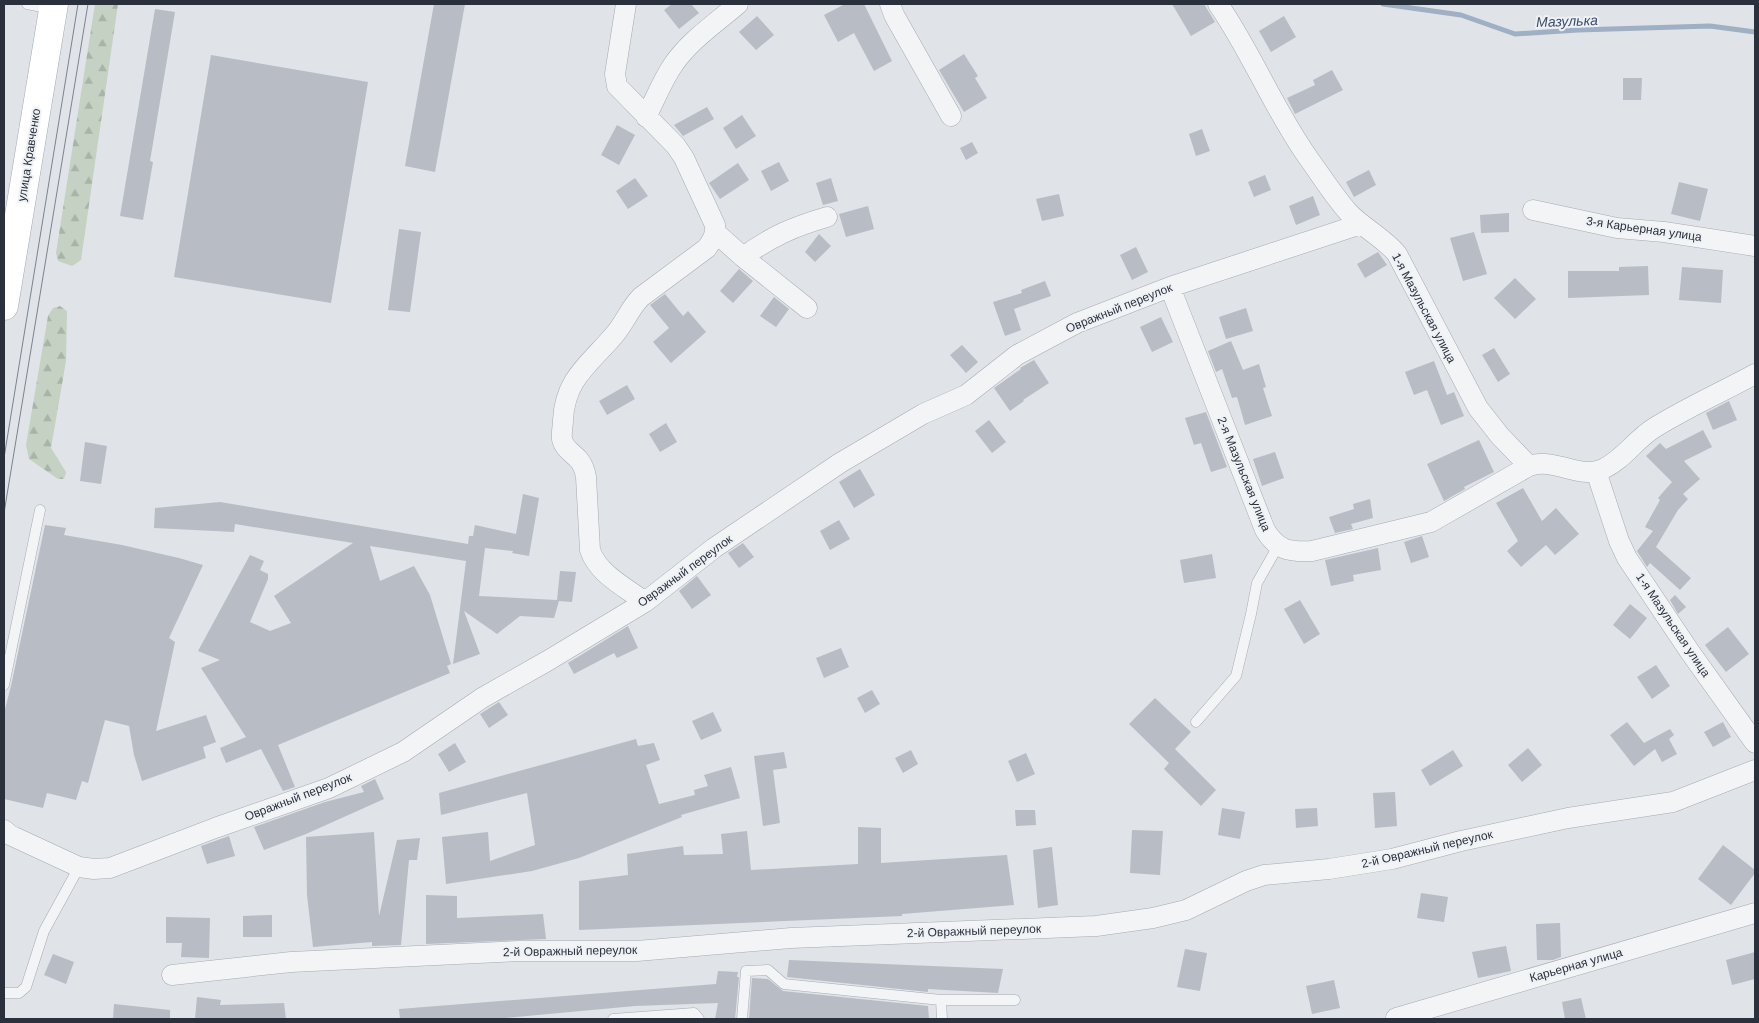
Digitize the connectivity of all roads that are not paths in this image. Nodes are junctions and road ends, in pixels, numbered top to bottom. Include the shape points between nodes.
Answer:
1 (27, 4) edge
2 (626, 4) edge
3 (738, 4) edge
4 (890, 4) edge
5 (1218, 4) edge
6 (53, 7) edge
7 (951, 116) dead end
8 (646, 117) junction
9 (1533, 210) dead end
10 (827, 217) dead end
11 (1361, 224) junction
12 (716, 232) junction
13 (1755, 246) edge
14 (743, 257) junction
15 (7, 266) edge
16 (1170, 287) junction
17 (4, 306) edge
18 (806, 308) dead end
19 (1755, 374) edge
20 (1529, 466) junction
21 (1596, 471) junction
22 (40, 510) dead end
23 (1278, 546) junction
24 (644, 602) junction
25 (4, 685) edge
26 (1196, 722) dead end
27 (1755, 743) edge
28 (1755, 770) edge
29 (4, 830) edge
30 (79, 867) junction
31 (1755, 913) edge
32 (172, 975) dead end
33 (4, 993) edge
34 (941, 1000) junction
35 (1015, 1000) dead end
36 (613, 1019) edge
37 (699, 1019) edge
38 (742, 1019) edge
39 (942, 1019) edge
40 (1395, 1019) edge

1 - 6 lane
2 - 8 street via 615,74 617,86
3 - 8 street via 683,52 663,82
4 - 7 street
5 - 11 street, 1-я Мазульская улица via 1308,157 1348,212
6 - 15 main road, улица Кравченко
8 - 12 street via 684,158
9 - 13 street, 3-я Карьерная улица via 1617,228
10 - 14 street via 792,228
11 - 16 street, Овражный переулок
11 - 20 street, 1-я Мазульская улица via 1397,254 1478,408
12 - 14 street
12 - 24 street via 707,248 632,306 616,333 574,381 563,413 562,439 584,468 586,477 593,560
14 - 18 street
15 - 17 main road, улица Кравченко
16 - 23 street, 2-я Мазульская улица via 1265,530
16 - 24 street, Овражный переулок via 1078,323 1017,355 966,395 923,414 840,463 714,548
19 - 21 street via 1652,429 1604,469
20 - 21 street via 1542,463
20 - 23 street, 2-я Мазульская улица via 1431,522 1312,551 1297,552
21 - 27 street, 1-я Мазульская улица via 1627,558
22 - 25 lane
23 - 26 lane via 1256,583 1252,614 1236,676
24 - 30 street, Овражный переулок via 482,698 403,752 329,788 110,868
28 - 32 street, 2-й Овражный переулок via 1673,802 1568,818 1461,840 1392,859 1264,875 1186,910 1096,926 791,938 637,951 519,951 291,962
29 - 30 street, Овражный переулок
30 - 33 lane via 44,931 26,987 19,993
31 - 40 street, Карьерная улица
34 - 35 lane
34 - 38 lane via 784,984 768,970 746,971
34 - 39 lane
36 - 37 lane via 694,1013

